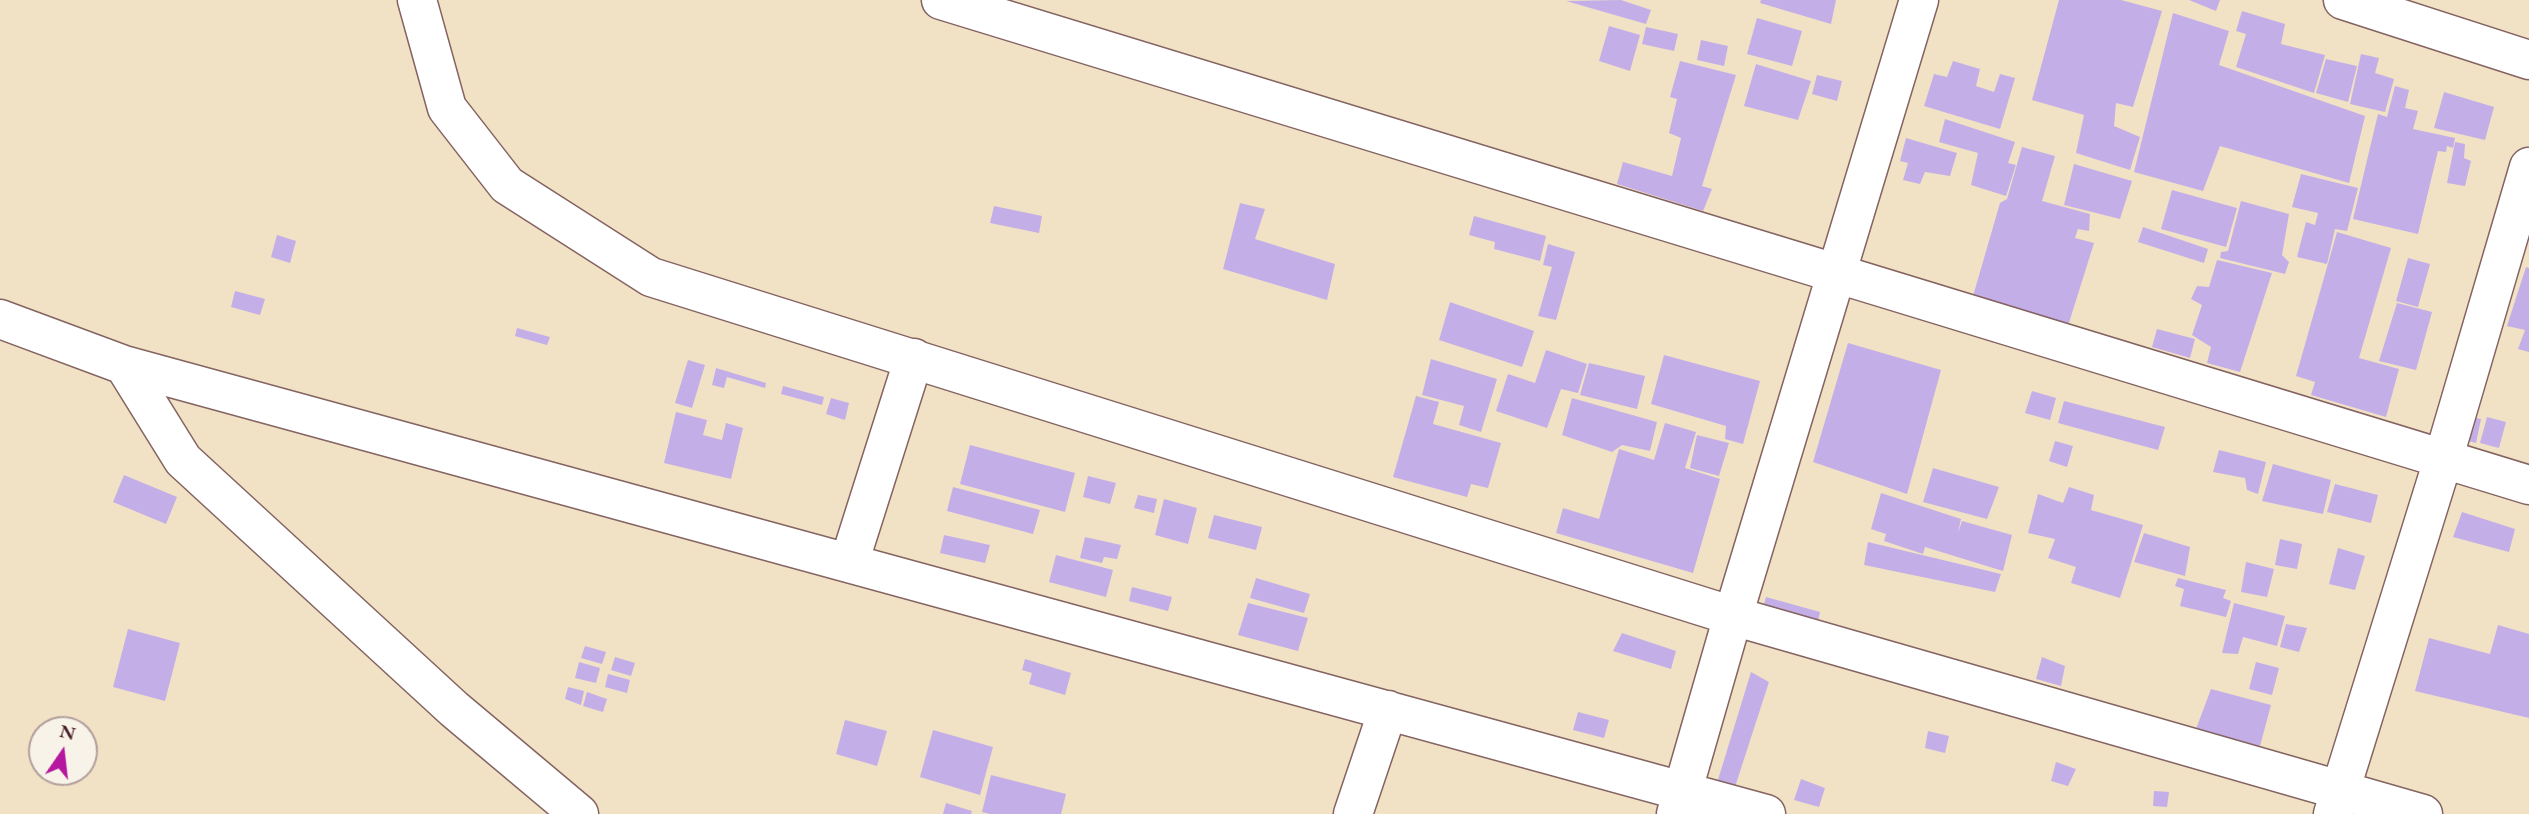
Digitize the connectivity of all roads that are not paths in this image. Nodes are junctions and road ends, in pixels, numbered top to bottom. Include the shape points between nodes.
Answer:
1 (416, 0) edge
2 (941, 0) edge
3 (1919, 0) edge
4 (2343, 0) edge
5 (2529, 60) edge
6 (2529, 167) edge
7 (1837, 274) junction
8 (0, 319) edge
9 (914, 358) junction
10 (124, 365) junction
11 (2443, 460) junction
12 (2529, 485) edge
13 (849, 564) junction
14 (1733, 616) junction
15 (1388, 709) junction
16 (2337, 802) edge
17 (1680, 803) edge
18 (579, 814) edge
19 (1353, 814) edge
20 (1766, 814) edge
21 (2423, 814) edge

1 - 9 street via 447,108 507,185 651,277
2 - 7 street
3 - 7 street
4 - 5 street
6 - 11 street
7 - 11 street
7 - 14 street
8 - 10 street
9 - 13 street
9 - 14 street
10 - 13 street
10 - 18 street via 183,460 454,709
11 - 12 street
11 - 16 street
13 - 15 street
14 - 16 street
14 - 17 street
15 - 17 street
15 - 19 street
16 - 21 street
17 - 20 street

